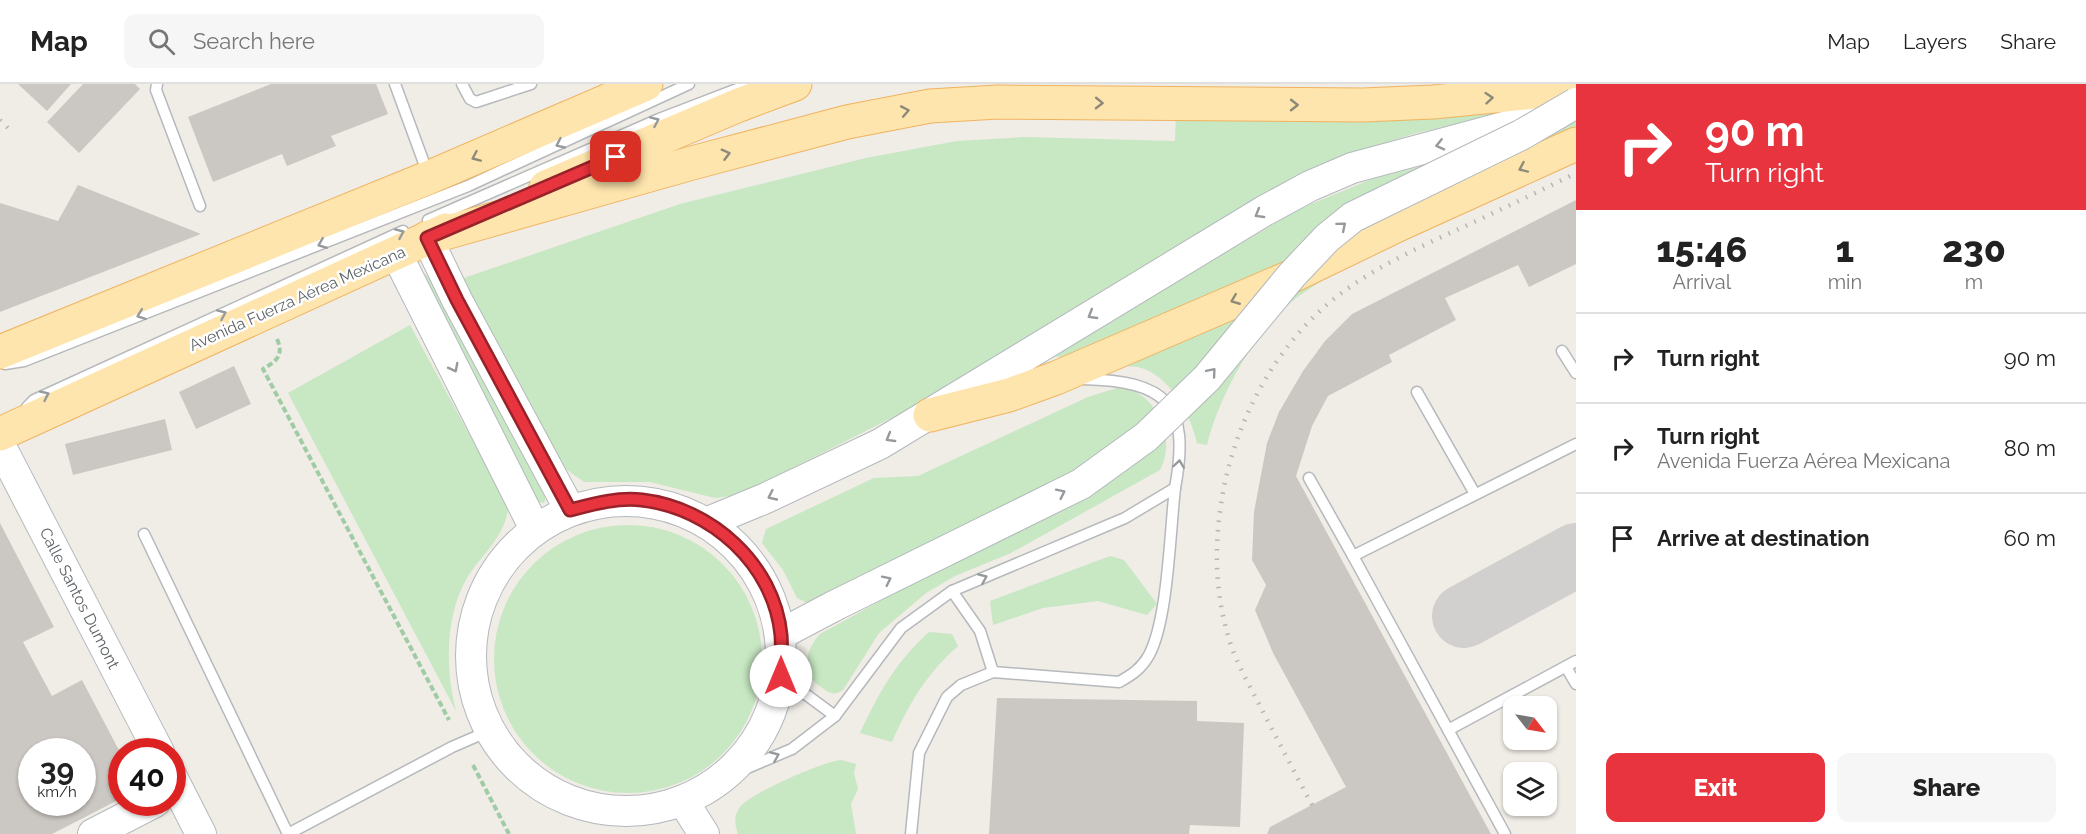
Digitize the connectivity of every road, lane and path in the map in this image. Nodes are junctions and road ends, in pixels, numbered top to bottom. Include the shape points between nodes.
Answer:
1 (157, 84) edge
2 (395, 84) edge
3 (462, 84) edge
4 (531, 84) edge
5 (646, 84) edge
6 (689, 84) edge
7 (751, 84) edge
8 (795, 84) edge
9 (1576, 88) edge
10 (1576, 103) edge
11 (1576, 144) edge
12 (430, 177) junction
13 (200, 206) dead end
14 (413, 236) junction
15 (1562, 351) dead end
16 (0, 352) edge
17 (273, 364) dead end
18 (0, 365) edge
19 (1576, 373) edge
20 (1056, 378) junction
21 (1416, 392) dead end
22 (930, 415) junction
23 (0, 433) edge
24 (1576, 444) edge
25 (0, 445) edge
26 (1309, 478) dead end
27 (1175, 488) junction
28 (1475, 494) junction
29 (570, 510) junction
30 (708, 522) junction
31 (535, 529) junction
32 (144, 534) dead end
33 (1353, 556) junction
34 (952, 591) junction
35 (781, 634) junction
36 (1571, 664) edge
37 (993, 672) junction
38 (781, 676) junction
39 (1576, 684) edge
40 (835, 716) junction
41 (449, 720) dead end
42 (489, 730) junction
43 (1449, 730) junction
44 (152, 738) edge
45 (473, 765) dead end
46 (721, 779) junction
47 (682, 801) junction
48 (186, 815) edge
49 (125, 816) edge
50 (597, 821) edge
51 (198, 833) edge
52 (288, 833) edge
53 (93, 834) edge
54 (509, 834) edge
55 (704, 834) edge
56 (911, 834) edge
57 (1505, 834) edge

1 - 13 lane
2 - 12 lane
3 - 4 lane via 476,102
5 -> 12 main road
6 -> 18 lane via 468,186 24,361
14 -> 7 lane via 669,115
8 - 14 main road, Avenida Fuerza Aérea Mexicana
14 -> 9 main road via 847,122 930,106 998,102 1363,105
10 -> 22 street via 1484,135 1352,168 1310,186
35 -> 10 street, bridge via 1081,484 1146,437 1208,378 1292,275 1353,216 1521,135
11 -> 20 main road via 1286,279
12 - 16 main road
23 -> 14 main road, Avenida Fuerza Aérea Mexicana
14 - 29 street via 457,300
14 -> 31 street
15 - 19 lane
17 - 41 path via 263,369
20 - 22 main road via 1009,395
27 -> 20 lane via 1181,456 1178,428 1162,397 1140,384 1120,380
21 - 28 lane
22 -> 30 street via 843,462
24 - 28 lane
25 - 44 street, Calle Santos Dumont
26 - 33 lane
34 -> 27 lane via 1125,518
27 - 37 lane via 1161,620 1150,654 1136,673 1119,682
28 - 33 lane
29 - 30 street via 607,501 642,500 676,507
29 - 31 street
30 - 35 street via 735,543 756,569 771,598
31 - 42 street via 503,560 481,600 471,644 474,688
32 - 52 lane
33 - 43 lane
34 - 37 lane via 980,631
34 - 40 lane via 902,628
35 - 38 street
36 - 39 lane
36 - 43 lane
37 - 56 lane via 961,685 947,698 928,734 919,753
38 - 40 lane
38 - 46 street via 774,706 761,733
46 -> 40 lane via 792,749
42 - 50 street via 515,766
42 - 52 lane
43 - 57 lane
45 - 54 path
46 - 47 street
47 - 50 street via 621,812
47 - 55 street
48 - 51 street
49 - 53 street

